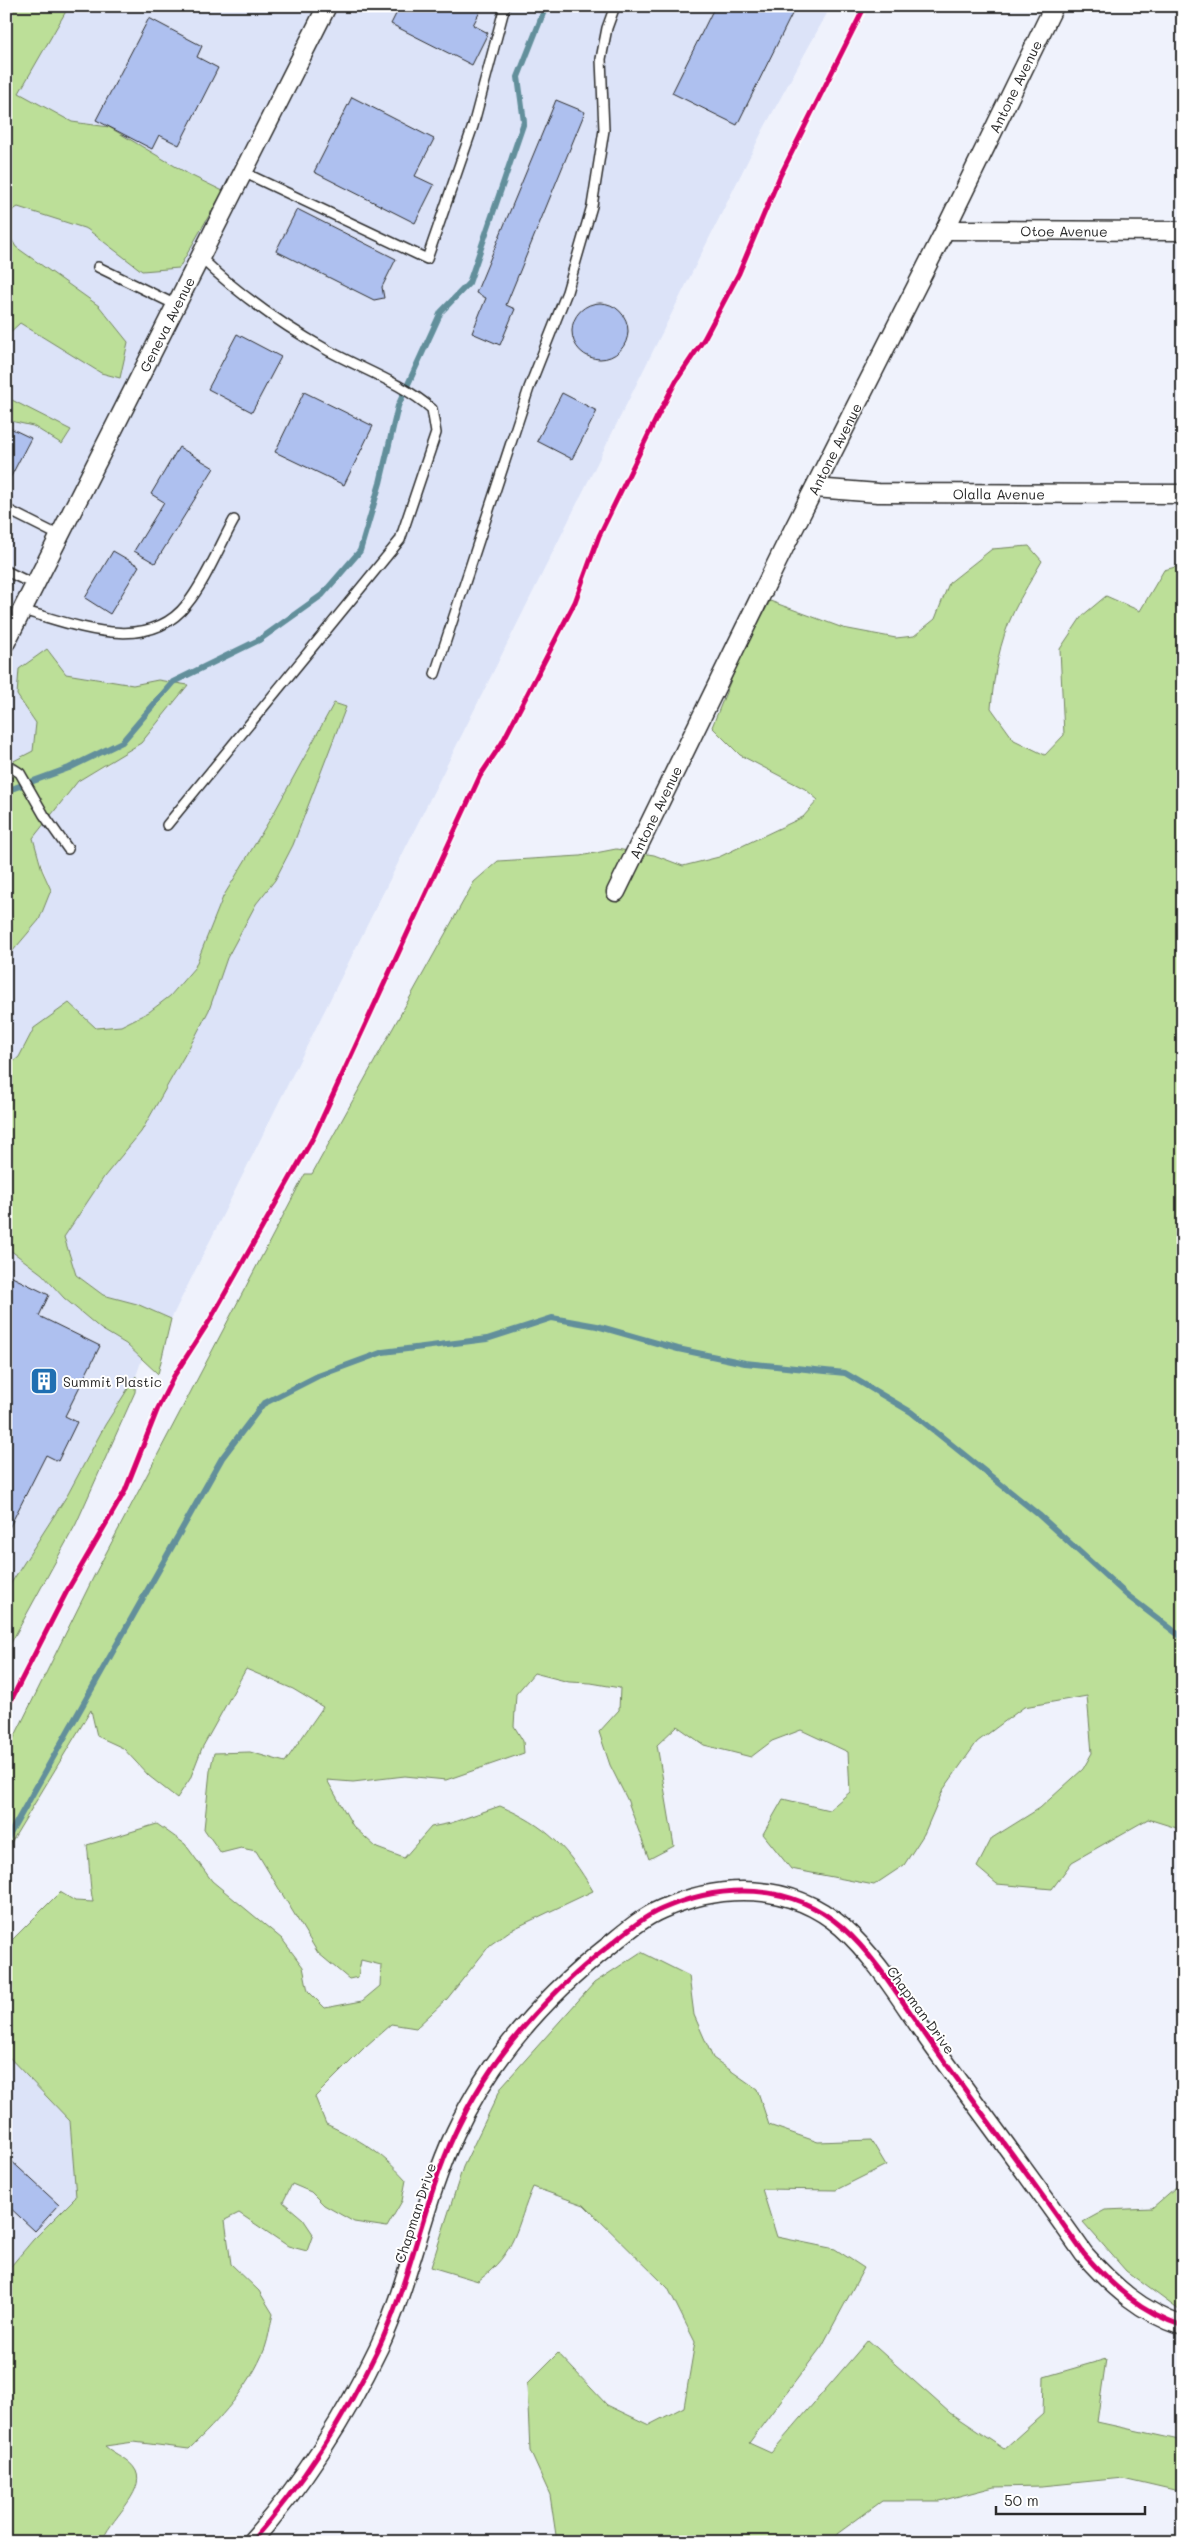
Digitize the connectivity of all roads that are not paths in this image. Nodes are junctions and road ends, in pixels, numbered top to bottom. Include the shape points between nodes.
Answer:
1 (326, 6) edge
2 (505, 6) edge
3 (615, 6) edge
4 (1054, 6) edge
5 (242, 172) junction
6 (945, 230) junction
7 (1183, 231) edge
8 (200, 257) junction
9 (98, 267) dead end
10 (176, 306) junction
11 (815, 488) junction
12 (1183, 494) edge
13 (6, 509) edge
14 (234, 520) dead end
15 (60, 536) junction
16 (6, 571) edge
17 (35, 585) junction
18 (22, 610) junction
19 (6, 642) edge
20 (435, 674) dead end
21 (6, 764) edge
22 (167, 825) dead end
23 (68, 849) dead end
24 (616, 892) dead end
25 (1183, 2326) edge
26 (250, 2542) edge

1 - 5 street, Geneva Avenue
2 - 5 lane via 473,126 428,259
3 - 20 lane via 601,59 604,130 592,206 567,292 529,388
4 - 6 street, Antone Avenue
5 - 8 street, Geneva Avenue
6 - 7 street, Otoe Avenue
6 - 11 street, Antone Avenue
8 - 10 street, Geneva Avenue
8 - 22 lane via 230,286 277,320 414,393 432,408 436,433 400,540
9 - 10 lane
10 - 15 street, Geneva Avenue
11 - 12 street, Olalla Avenue via 878,493
11 - 24 street, Antone Avenue
13 - 15 lane
14 - 18 lane via 188,603 177,616 156,627 130,632 100,631
15 - 17 street, Geneva Avenue
16 - 17 lane
17 - 18 street, Geneva Avenue
18 - 19 street, Geneva Avenue
21 - 23 lane via 20,773
25 - 26 street, Chapman Drive via 1127,2298 1089,2259 881,1972 840,1925 814,1908 784,1895 738,1889 699,1895 665,1907 637,1922 589,1962 533,2015 486,2077 443,2162 404,2287 353,2400 329,2441 293,2491

